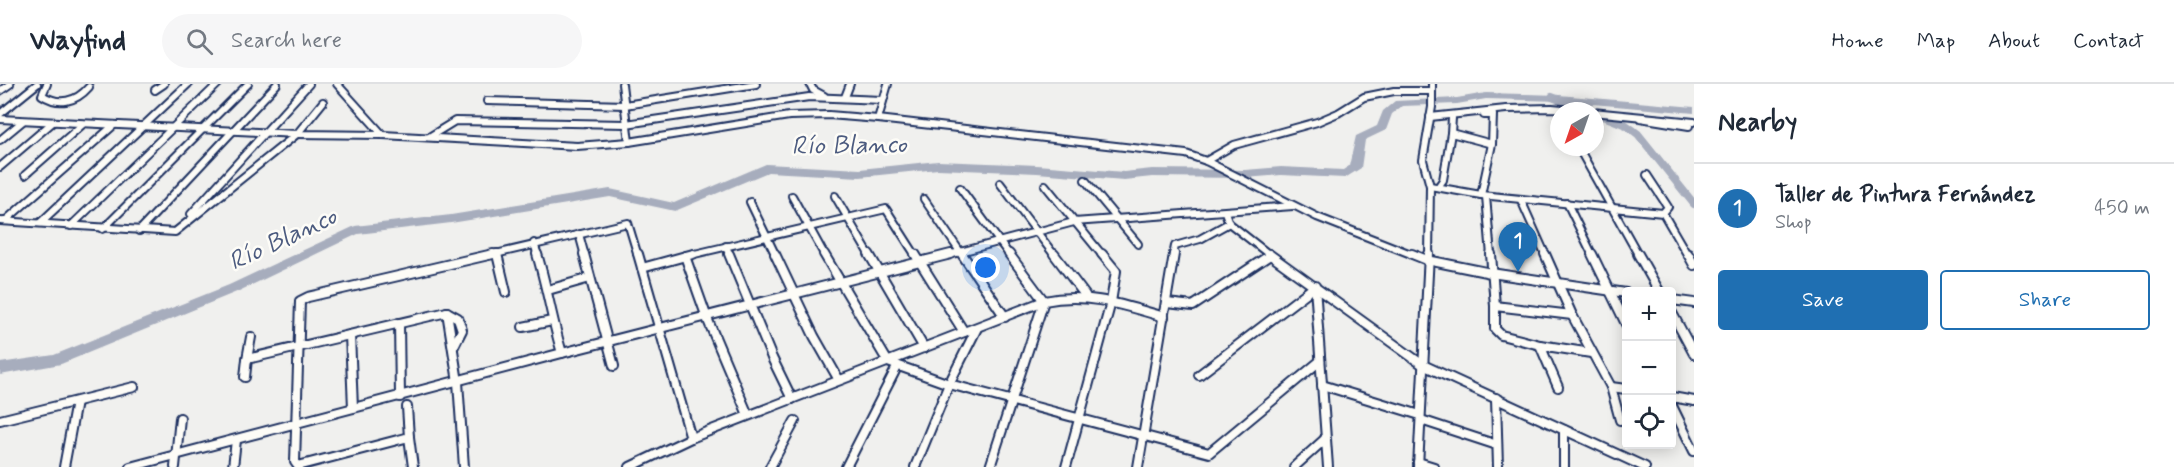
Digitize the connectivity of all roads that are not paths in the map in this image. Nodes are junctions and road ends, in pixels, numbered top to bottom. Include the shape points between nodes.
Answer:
1 (10, 84) edge
2 (37, 84) edge
3 (47, 84) edge
4 (164, 84) edge
5 (188, 84) edge
6 (218, 84) edge
7 (248, 84) edge
8 (277, 84) edge
9 (309, 84) edge
10 (337, 84) edge
11 (622, 84) edge
12 (756, 84) edge
13 (810, 84) edge
14 (850, 84) edge
15 (888, 84) edge
16 (89, 87) dead end
17 (1432, 89) edge
18 (155, 90) dead end
19 (0, 92) edge
20 (824, 96) junction
21 (846, 97) junction
22 (487, 100) dead end
23 (882, 100) junction
24 (323, 102) dead end
25 (624, 105) junction
26 (1550, 109) edge
27 (1604, 111) edge
28 (0, 114) edge
29 (1448, 116) junction
30 (1430, 117) junction
31 (0, 119) edge
32 (878, 119) junction
33 (23, 121) junction
34 (53, 122) junction
35 (83, 124) junction
36 (626, 124) junction
37 (1694, 124) edge
38 (114, 125) junction
39 (144, 126) junction
40 (176, 127) junction
41 (205, 128) junction
42 (236, 130) junction
43 (267, 132) junction
44 (1451, 133) junction
45 (297, 134) junction
46 (383, 135) junction
47 (428, 138) junction
48 (0, 140) edge
49 (629, 142) junction
50 (1492, 144) junction
51 (1583, 156) edge
52 (1206, 161) junction
53 (0, 167) edge
54 (25, 175) dead end
55 (1647, 176) dead end
56 (1085, 180) dead end
57 (1000, 183) dead end
58 (1045, 185) dead end
59 (1430, 186) junction
60 (1438, 187) junction
61 (960, 188) dead end
62 (1484, 195) junction
63 (792, 196) dead end
64 (835, 196) dead end
65 (924, 199) dead end
66 (1521, 200) junction
67 (750, 202) dead end
68 (1567, 203) junction
69 (1295, 206) junction
70 (1613, 207) junction
71 (1225, 212) junction
72 (1663, 213) junction
73 (849, 218) junction
74 (1116, 218) junction
75 (3, 221) edge
76 (1074, 222) junction
77 (1229, 223) junction
78 (40, 224) junction
79 (71, 226) junction
80 (810, 227) junction
81 (103, 228) junction
82 (139, 231) junction
83 (1037, 231) junction
84 (175, 232) junction
85 (579, 234) junction
86 (767, 236) junction
87 (998, 241) junction
88 (534, 243) junction
89 (1138, 244) dead end
90 (726, 246) junction
91 (958, 251) junction
92 (497, 253) junction
93 (1270, 255) junction
94 (685, 256) junction
95 (1427, 260) junction
96 (918, 262) junction
97 (1694, 265) edge
98 (642, 268) junction
99 (879, 273) junction
100 (1491, 273) junction
101 (590, 278) junction
102 (840, 283) junction
103 (1557, 283) junction
104 (1314, 287) junction
105 (1657, 287) edge
106 (548, 290) junction
107 (1608, 291) junction
108 (506, 292) dead end
109 (1622, 293) edge
110 (794, 295) junction
111 (1085, 295) junction
112 (1044, 301) junction
113 (1676, 301) edge
114 (1111, 302) junction
115 (1167, 303) junction
116 (1694, 303) edge
117 (752, 306) junction
118 (1495, 306) junction
119 (1572, 315) junction
120 (1005, 317) junction
121 (1164, 317) junction
122 (1622, 317) edge
123 (707, 318) junction
124 (552, 321) junction
125 (399, 323) junction
126 (1676, 323) edge
127 (524, 327) dead end
128 (977, 328) junction
129 (661, 329) junction
130 (964, 332) junction
131 (350, 335) junction
132 (251, 338) dead end
133 (606, 343) junction
134 (1540, 345) junction
135 (299, 348) junction
136 (924, 348) junction
137 (561, 353) junction
138 (1591, 353) junction
139 (1694, 354) edge
140 (247, 359) junction
141 (888, 362) junction
142 (1320, 362) junction
143 (1423, 364) junction
144 (614, 366) dead end
145 (897, 367) junction
146 (1199, 375) dead end
147 (245, 376) dead end
148 (839, 380) junction
149 (458, 382) junction
150 (949, 384) junction
151 (1322, 385) junction
152 (134, 387) dead end
153 (1558, 387) dead end
154 (1611, 387) junction
155 (1622, 388) edge
156 (400, 397) junction
157 (1496, 398) junction
158 (1676, 398) edge
159 (792, 399) junction
160 (1012, 400) junction
161 (1694, 401) edge
162 (76, 402) junction
163 (353, 408) junction
164 (407, 408) dead end
165 (748, 415) junction
166 (1676, 416) edge
167 (180, 417) dead end
168 (1420, 418) junction
169 (1080, 419) junction
170 (0, 420) edge
171 (1620, 420) dead end
172 (795, 421) dead end
173 (295, 424) junction
174 (1564, 430) junction
175 (409, 437) junction
176 (1144, 437) junction
177 (691, 438) junction
178 (1325, 439) junction
179 (236, 440) junction
180 (1497, 445) junction
181 (1694, 451) edge
182 (177, 456) junction
183 (1418, 465) edge
184 (64, 467) edge
185 (130, 467) edge
186 (175, 467) edge
187 (233, 467) edge
188 (413, 467) edge
189 (464, 467) edge
190 (630, 467) edge
191 (770, 467) edge
192 (846, 467) edge
193 (915, 467) edge
194 (990, 467) edge
195 (1066, 467) edge
196 (1138, 467) edge
197 (1294, 467) edge
198 (1329, 467) edge
199 (1434, 467) edge
200 (1498, 467) edge
201 (1564, 467) edge
202 (1645, 467) edge

1 - 19 street
2 - 28 street
3 - 16 street via 42,95 55,101 75,99
4 - 18 street
5 - 39 street
6 - 40 street
7 - 41 street
8 - 42 street
9 - 43 street
10 - 46 street
11 - 25 street
12 - 25 street
13 - 20 street
14 - 21 street
15 - 23 street
17 - 30 street
17 - 52 street via 1364,97 1317,122 1234,145
20 - 21 street
20 - 36 street
21 - 23 street
22 - 25 street
23 - 32 street
24 - 45 street
25 - 36 street
26 - 29 street
27 - 37 street via 1654,122
29 - 30 street
29 - 44 street
29 - 50 street via 1493,115
30 - 59 street via 1423,160
31 - 33 street
32 - 49 street via 789,116
32 - 52 street via 1167,150
33 - 34 street
33 - 48 street
34 - 35 street
34 - 53 street
35 - 38 street
35 - 54 street
36 - 47 street via 455,121
36 - 49 street
38 - 39 street
38 - 75 street
39 - 40 street
39 - 78 street
40 - 41 street
40 - 79 street
41 - 42 street
41 - 81 street
42 - 43 street
42 - 82 street
43 - 45 street
43 - 84 street
44 - 50 street
44 - 60 street via 1443,180
45 - 46 street
45 - 84 street
46 - 47 street
47 - 49 street via 577,146
50 - 62 street
51 - 70 street
52 - 69 street
55 - 72 street via 1668,207
56 - 74 street
57 - 83 street
58 - 76 street
59 - 60 street
59 - 95 street
60 - 62 street
61 - 87 street
62 - 66 street
62 - 100 street
63 - 80 street
64 - 73 street
65 - 91 street
66 - 68 street
66 - 103 street
67 - 86 street
68 - 70 street
68 - 107 street
69 - 71 street
69 - 95 street
70 - 72 street
70 - 105 street
71 - 74 street
71 - 77 street
72 - 97 street
73 - 80 street
73 - 96 street via 886,208
73 - 99 street
74 - 76 street
74 - 89 street
75 - 78 street
76 - 83 street
76 - 114 street via 1115,267
77 - 93 street
77 - 115 street via 1175,246
78 - 79 street
79 - 81 street
80 - 86 street
80 - 102 street
81 - 82 street
82 - 84 street
83 - 87 street
83 - 111 street
85 - 88 street
85 - 98 street via 628,223
85 - 101 street
86 - 90 street
86 - 110 street
87 - 91 street
87 - 112 street
88 - 92 street
88 - 106 street
90 - 94 street
90 - 117 street
91 - 96 street
91 - 120 street
92 - 108 street
92 - 135 street via 308,297 300,302
93 - 104 street
93 - 115 street via 1193,306
94 - 98 street
94 - 123 street
95 - 100 street
95 - 143 street
96 - 99 street
96 - 130 street
98 - 129 street
99 - 102 street
99 - 136 street
100 - 103 street
100 - 118 street
101 - 106 street
101 - 133 street
102 - 110 street
102 - 141 street
103 - 107 street
103 - 119 street
104 - 142 street
104 - 143 street
104 - 146 street
106 - 124 street
107 - 109 street
107 - 122 street
110 - 117 street
110 - 148 street
111 - 112 street
111 - 114 street
112 - 120 street
112 - 160 street
113 - 116 street
114 - 121 street
114 - 169 street
115 - 121 street
117 - 123 street
117 - 159 street
118 - 119 street
118 - 134 street via 1495,329 1501,335
119 - 138 street
120 - 128 street
121 - 176 street
123 - 129 street
123 - 165 street
124 - 127 street
124 - 137 street
125 - 131 street
125 - 149 street via 447,312
125 - 156 street
126 - 139 street
128 - 130 street
128 - 150 street
129 - 133 street
129 - 177 street
130 - 136 street
131 - 135 street
131 - 163 street
132 - 140 street
133 - 137 street
133 - 144 street
134 - 138 street
134 - 153 street
135 - 140 street
135 - 173 street
136 - 141 street
137 - 149 street
138 - 154 street
140 - 147 street
141 - 145 street
141 - 148 street
142 - 151 street
142 - 176 street via 1209,453
143 - 157 street
143 - 168 street
145 - 150 street
145 - 192 street
148 - 159 street
149 - 156 street
149 - 189 street
150 - 160 street
150 - 193 street
151 - 168 street
151 - 178 street
152 - 162 street
154 - 155 street
154 - 171 street
156 - 163 street
157 - 174 street
157 - 180 street
158 - 161 street
159 - 165 street
160 - 169 street
160 - 194 street
162 - 170 street
162 - 184 street
163 - 173 street
164 - 175 street
165 - 177 street
166 - 181 street
167 - 182 street
168 - 180 street
168 - 183 street
169 - 176 street
169 - 195 street
172 - 191 street
173 - 175 street via 298,466
173 - 179 street
174 - 201 street
174 - 202 street
175 - 188 street
176 - 196 street
177 - 190 street
178 - 197 street
178 - 198 street
179 - 182 street
179 - 187 street
180 - 200 street
182 - 185 street
182 - 186 street
183 - 199 street

